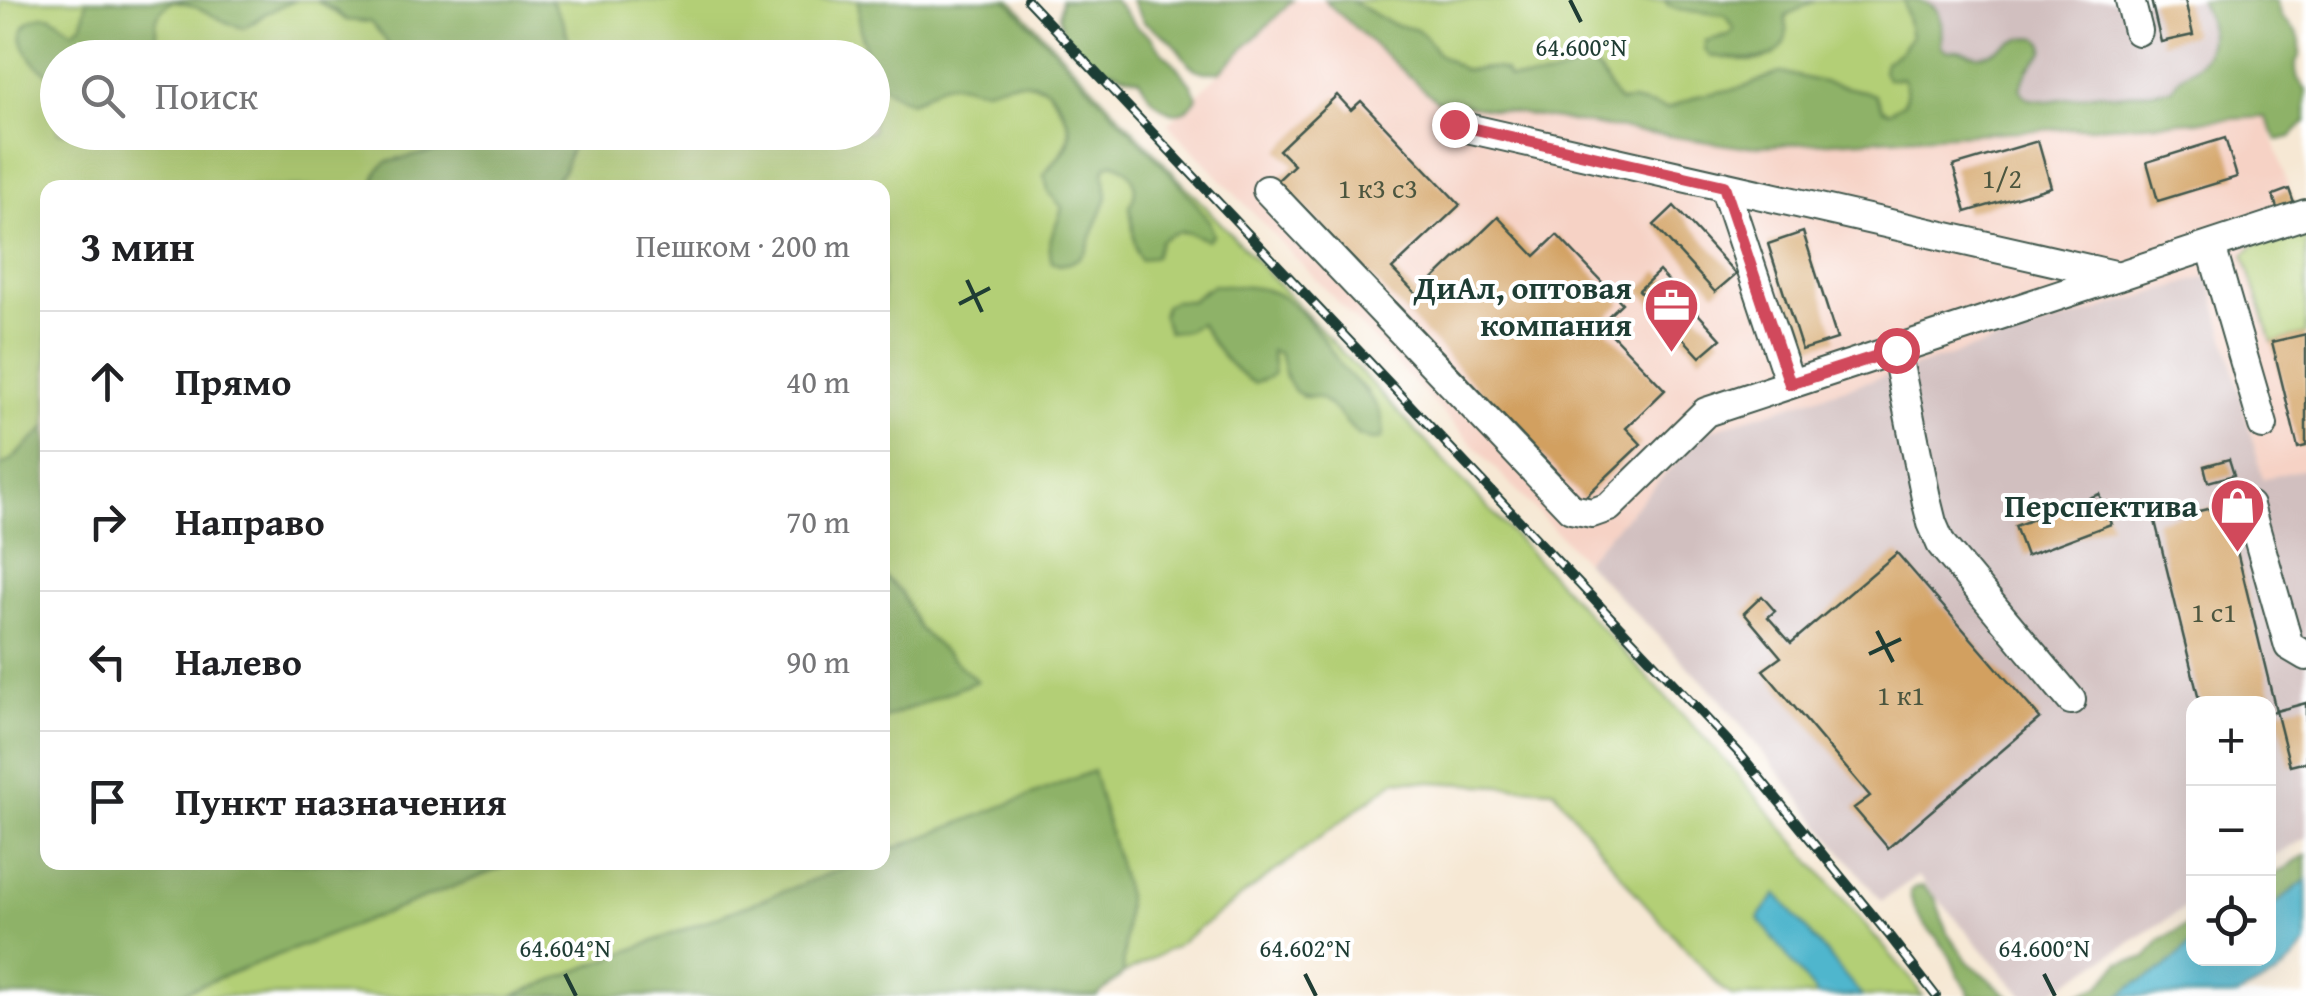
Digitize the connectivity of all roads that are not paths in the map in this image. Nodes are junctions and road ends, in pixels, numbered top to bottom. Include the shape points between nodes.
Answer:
1 (2130, 0) edge
2 (2138, 31) dead end
3 (1454, 124) dead end
4 (1724, 186) junction
5 (1267, 190) dead end
6 (2306, 214) edge
7 (2211, 246) junction
8 (2120, 276) junction
9 (1896, 350) junction
10 (1790, 384) junction
11 (2263, 426) dead end
12 (2249, 506) dead end
13 (2306, 656) edge
14 (2071, 700) dead end

1 - 2 lane
3 - 4 lane
4 - 8 lane
4 - 10 lane
5 - 10 lane via 1571,509 1608,507 1706,412
6 - 7 lane
7 - 8 lane
7 - 11 lane
8 - 9 lane
9 - 10 lane
9 - 14 lane via 1941,544
12 - 13 lane via 2289,646

